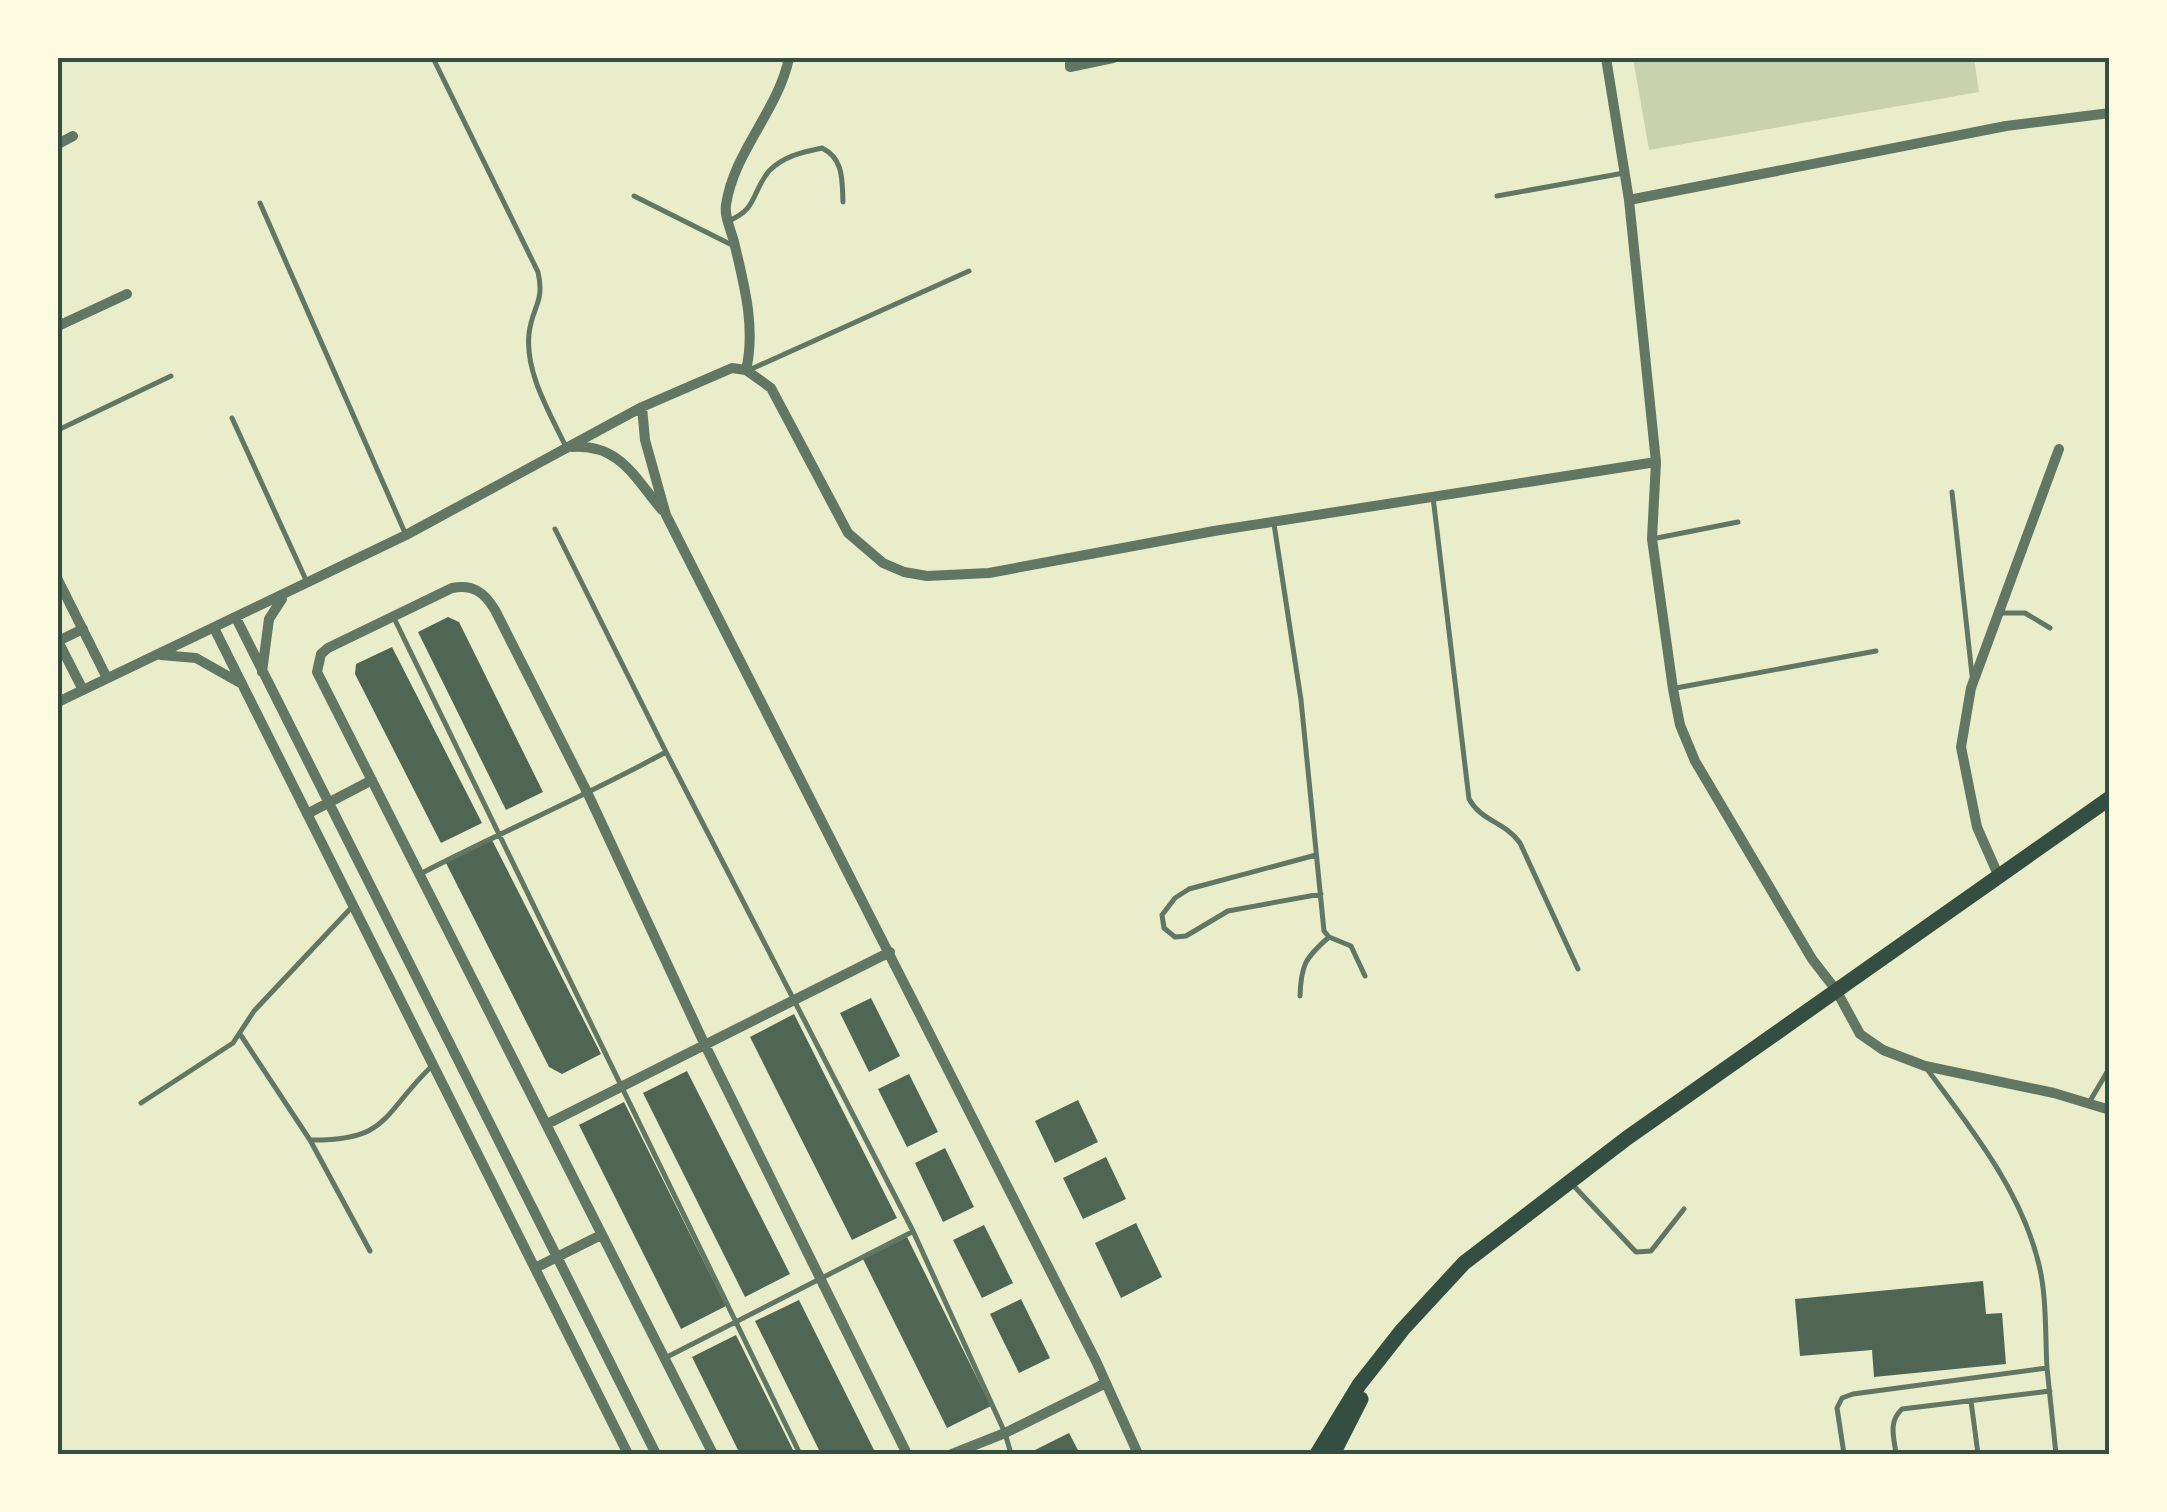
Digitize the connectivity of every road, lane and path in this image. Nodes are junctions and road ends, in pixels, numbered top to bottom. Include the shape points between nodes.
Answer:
1 (433, 58) edge
2 (789, 58) edge
3 (1070, 58) edge
4 (1114, 58) edge
5 (1606, 58) edge
6 (2110, 113) edge
7 (73, 136) dead end
8 (58, 144) edge
9 (1624, 173) junction
10 (634, 196) dead end
11 (1497, 196) dead end
12 (1629, 200) junction
13 (844, 202) dead end
14 (260, 204) dead end
15 (728, 222) junction
16 (735, 246) junction
17 (969, 271) dead end
18 (127, 294) dead end
19 (58, 326) edge
20 (746, 370) junction
21 (171, 376) dead end
22 (642, 407) junction
23 (232, 418) dead end
24 (58, 430) edge
25 (566, 447) junction
26 (2058, 449) dead end
27 (1656, 462) junction
28 (1952, 492) dead end
29 (1433, 498) junction
30 (666, 515) junction
31 (1273, 521) junction
32 (1738, 522) dead end
33 (555, 529) dead end
34 (406, 535) junction
35 (1652, 538) junction
36 (58, 580) edge
37 (308, 582) junction
38 (290, 591) junction
39 (1998, 613) junction
40 (393, 616) junction
41 (236, 618) junction
42 (214, 628) junction
43 (2050, 628) dead end
44 (83, 629) junction
45 (58, 641) edge
46 (1876, 652) dead end
47 (158, 655) junction
48 (262, 672) junction
49 (107, 678) junction
50 (1973, 683) junction
51 (242, 684) junction
52 (1673, 689) junction
53 (83, 690) junction
54 (58, 702) edge
55 (666, 752) junction
56 (372, 780) junction
57 (588, 794) junction
58 (2110, 798) edge
59 (328, 803) junction
60 (307, 814) junction
61 (497, 834) junction
62 (1316, 854) junction
63 (418, 876) junction
64 (1999, 878) junction
65 (1320, 894) junction
66 (353, 906) junction
67 (1329, 938) junction
68 (890, 952) junction
69 (1578, 970) dead end
70 (1365, 976) dead end
71 (1836, 990) junction
72 (1300, 996) dead end
73 (794, 998) junction
74 (240, 1034) junction
75 (704, 1043) junction
76 (433, 1065) junction
77 (1925, 1066) junction
78 (2110, 1067) edge
79 (620, 1085) junction
80 (140, 1103) dead end
81 (2089, 1104) junction
82 (2110, 1110) edge
83 (547, 1124) junction
84 (310, 1140) junction
85 (1569, 1180) junction
86 (1684, 1210) dead end
87 (913, 1231) junction
88 (602, 1235) junction
89 (370, 1251) dead end
90 (560, 1257) junction
91 (535, 1268) junction
92 (822, 1278) junction
93 (736, 1320) junction
94 (1386, 1351) junction
95 (665, 1358) junction
96 (2047, 1368) junction
97 (1106, 1383) junction
98 (2050, 1391) junction
99 (1971, 1401) junction
100 (1005, 1433) junction
101 (628, 1454) edge
102 (656, 1454) edge
103 (713, 1454) edge
104 (800, 1454) edge
105 (907, 1454) edge
106 (952, 1454) edge
107 (1010, 1454) edge
108 (1138, 1454) edge
109 (1316, 1454) edge
110 (1333, 1454) edge
111 (1844, 1454) edge
112 (1896, 1454) edge
113 (1978, 1454) edge
114 (2056, 1454) edge

1 - 25 lane via 538,272 542,296 529,329 530,364
2 - 15 street via 729,192
3 - 4 street via 1070,68
5 - 9 street
6 - 12 street via 2006,126
7 - 8 street
9 - 11 lane
9 - 12 street
10 - 16 lane
12 - 27 street
13 - 15 lane via 842,170 822,148 782,160 746,214
14 - 34 lane
15 - 16 street
16 - 20 street via 751,334
17 - 20 lane
18 - 19 street
20 - 22 street via 711,375
20 - 31 street via 771,388 848,532 904,572 989,573
21 - 24 lane
22 - 25 street
22 - 30 street
23 - 37 lane
25 - 30 street via 589,446 616,456
25 - 34 street
26 - 39 street
27 - 29 street
27 - 35 street
28 - 50 lane
29 - 31 street
29 - 69 lane via 1469,798 1476,811 1510,829 1520,843
30 - 68 street
31 - 62 lane
32 - 35 lane
33 - 55 lane
34 - 37 street
35 - 52 street
36 - 44 street
37 - 38 street
38 - 41 street
38 - 48 street via 268,618
39 - 43 lane via 2025,613
39 - 50 street
40 - 56 street via 328,648 318,672
40 - 57 street via 466,585 488,598
40 - 61 lane
41 - 42 street
41 - 48 street
42 - 47 street
42 - 51 street
44 - 45 street
44 - 49 street
45 - 53 street
46 - 52 lane
47 - 49 street
47 - 51 street via 204,661
48 - 59 street
49 - 53 street
50 - 64 street via 1961,746 1977,827
51 - 60 street
52 - 71 street via 1680,725 1703,776
53 - 54 street
55 - 57 lane
55 - 73 lane
56 - 59 street
56 - 63 street
57 - 61 lane
57 - 75 street
58 - 64 main road
59 - 60 street
59 - 90 street
60 - 66 street
61 - 63 lane
61 - 79 lane
62 - 65 lane
62 - 65 lane via 1189,889 1162,915 1164,928 1186,936 1228,911
63 - 83 street
64 - 71 main road
65 - 67 lane
66 - 74 lane
66 - 76 street
67 - 70 lane via 1351,946
67 - 72 lane via 1309,954
68 - 73 street
68 - 97 street
71 - 77 street via 1860,1034
71 - 85 main road
73 - 75 street
73 - 87 lane
74 - 80 lane via 219,1056
74 - 84 lane
75 - 79 street
75 - 92 street
76 - 84 lane via 370,1134
76 - 91 street
77 - 81 street
77 - 96 lane via 2007,1185 2032,1243
78 - 81 lane
79 - 83 street
79 - 93 lane
81 - 82 street
83 - 88 street
84 - 89 lane
85 - 86 lane via 1636,1252 1651,1251
85 - 94 main road via 1464,1263
87 - 92 lane
87 - 100 lane
88 - 90 street
88 - 95 street
90 - 91 street
90 - 102 street
91 - 101 street
92 - 93 lane
92 - 105 street
93 - 95 lane
93 - 104 lane
94 - 109 main road
94 - 110 main road
95 - 103 street
96 - 98 lane
96 - 111 lane via 1842,1398 1837,1408
97 - 100 street
97 - 108 street
98 - 99 lane
98 - 114 lane
99 - 112 lane via 1902,1409 1892,1425
99 - 113 lane
100 - 106 street
100 - 107 lane

